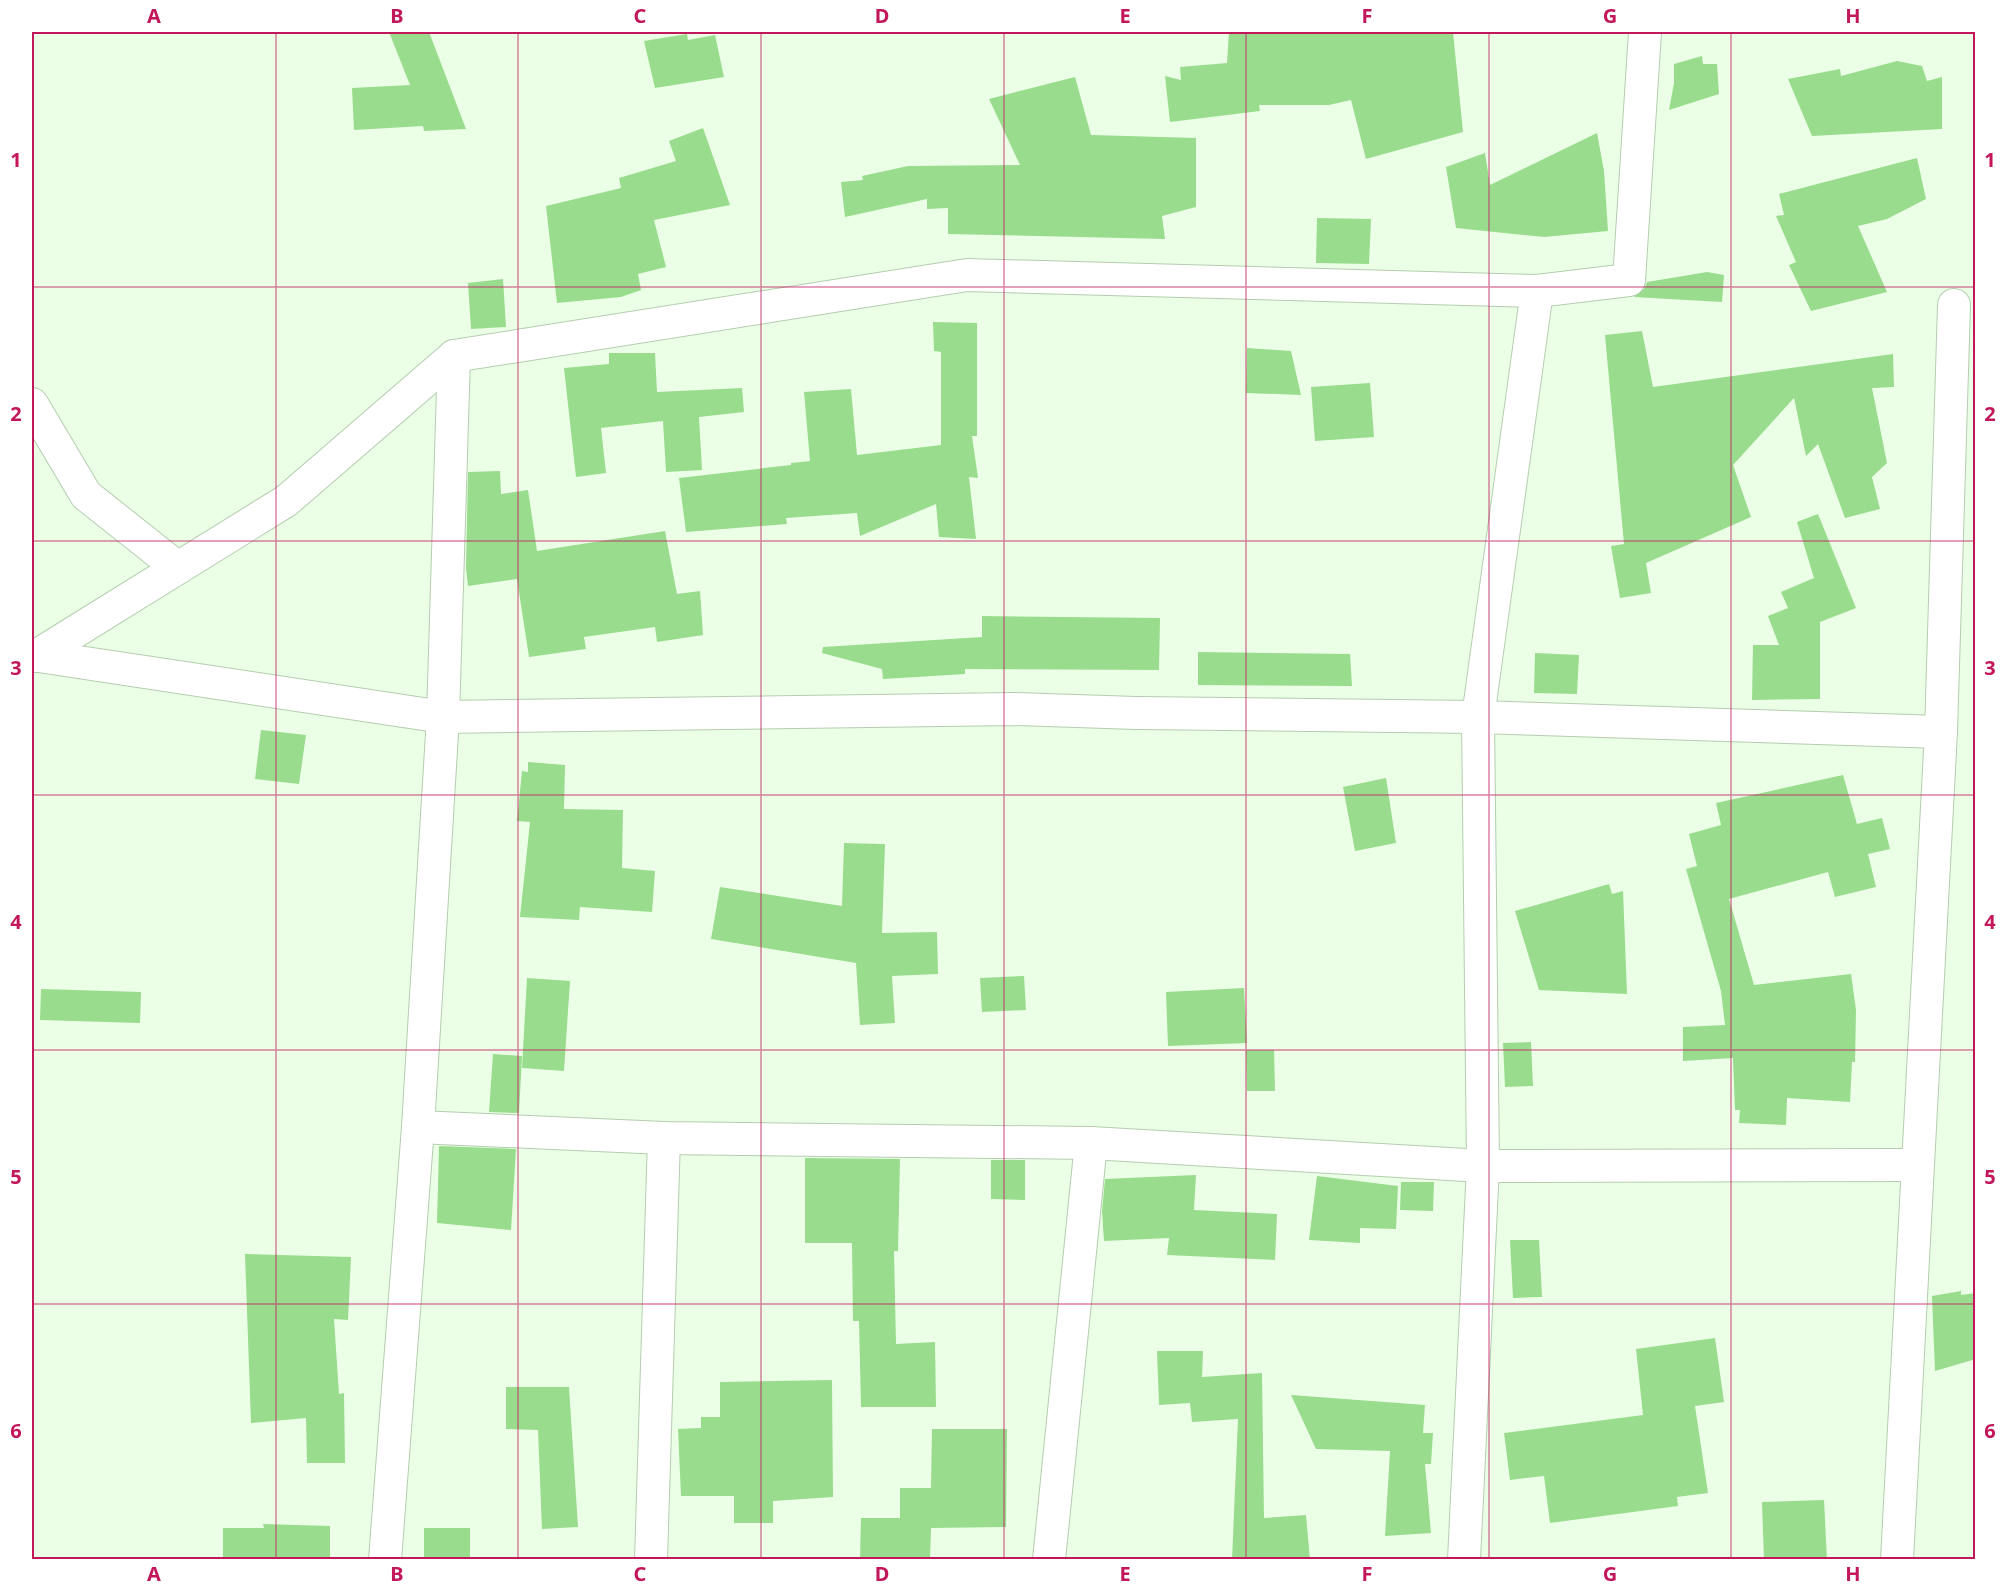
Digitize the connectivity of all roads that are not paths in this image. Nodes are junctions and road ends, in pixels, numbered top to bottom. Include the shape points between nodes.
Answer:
1 (1645, 32) edge
2 (1537, 291) junction
3 (1954, 305) dead end
4 (454, 356) junction
5 (32, 404) edge
6 (178, 568) junction
7 (34, 656) edge
8 (443, 717) junction
9 (1478, 717) junction
10 (1941, 732) junction
11 (418, 1126) junction
12 (664, 1138) junction
13 (1091, 1143) junction
14 (1916, 1165) junction
15 (1483, 1166) junction
16 (385, 1560) edge
17 (651, 1560) edge
18 (1049, 1560) edge
19 (1464, 1560) edge
20 (1897, 1560) edge

1 - 2 street via 1629,280
2 - 4 street via 968,275
2 - 9 street
3 - 10 street
4 - 6 street via 286,501
4 - 8 street
5 - 6 street via 86,495
6 - 7 street
7 - 8 street
8 - 9 street via 1013,709
8 - 11 street
9 - 10 street
9 - 15 street
10 - 14 street
11 - 12 street
11 - 16 street
12 - 13 street
12 - 17 street
13 - 15 street
13 - 18 street
14 - 15 street
14 - 20 street
15 - 19 street

